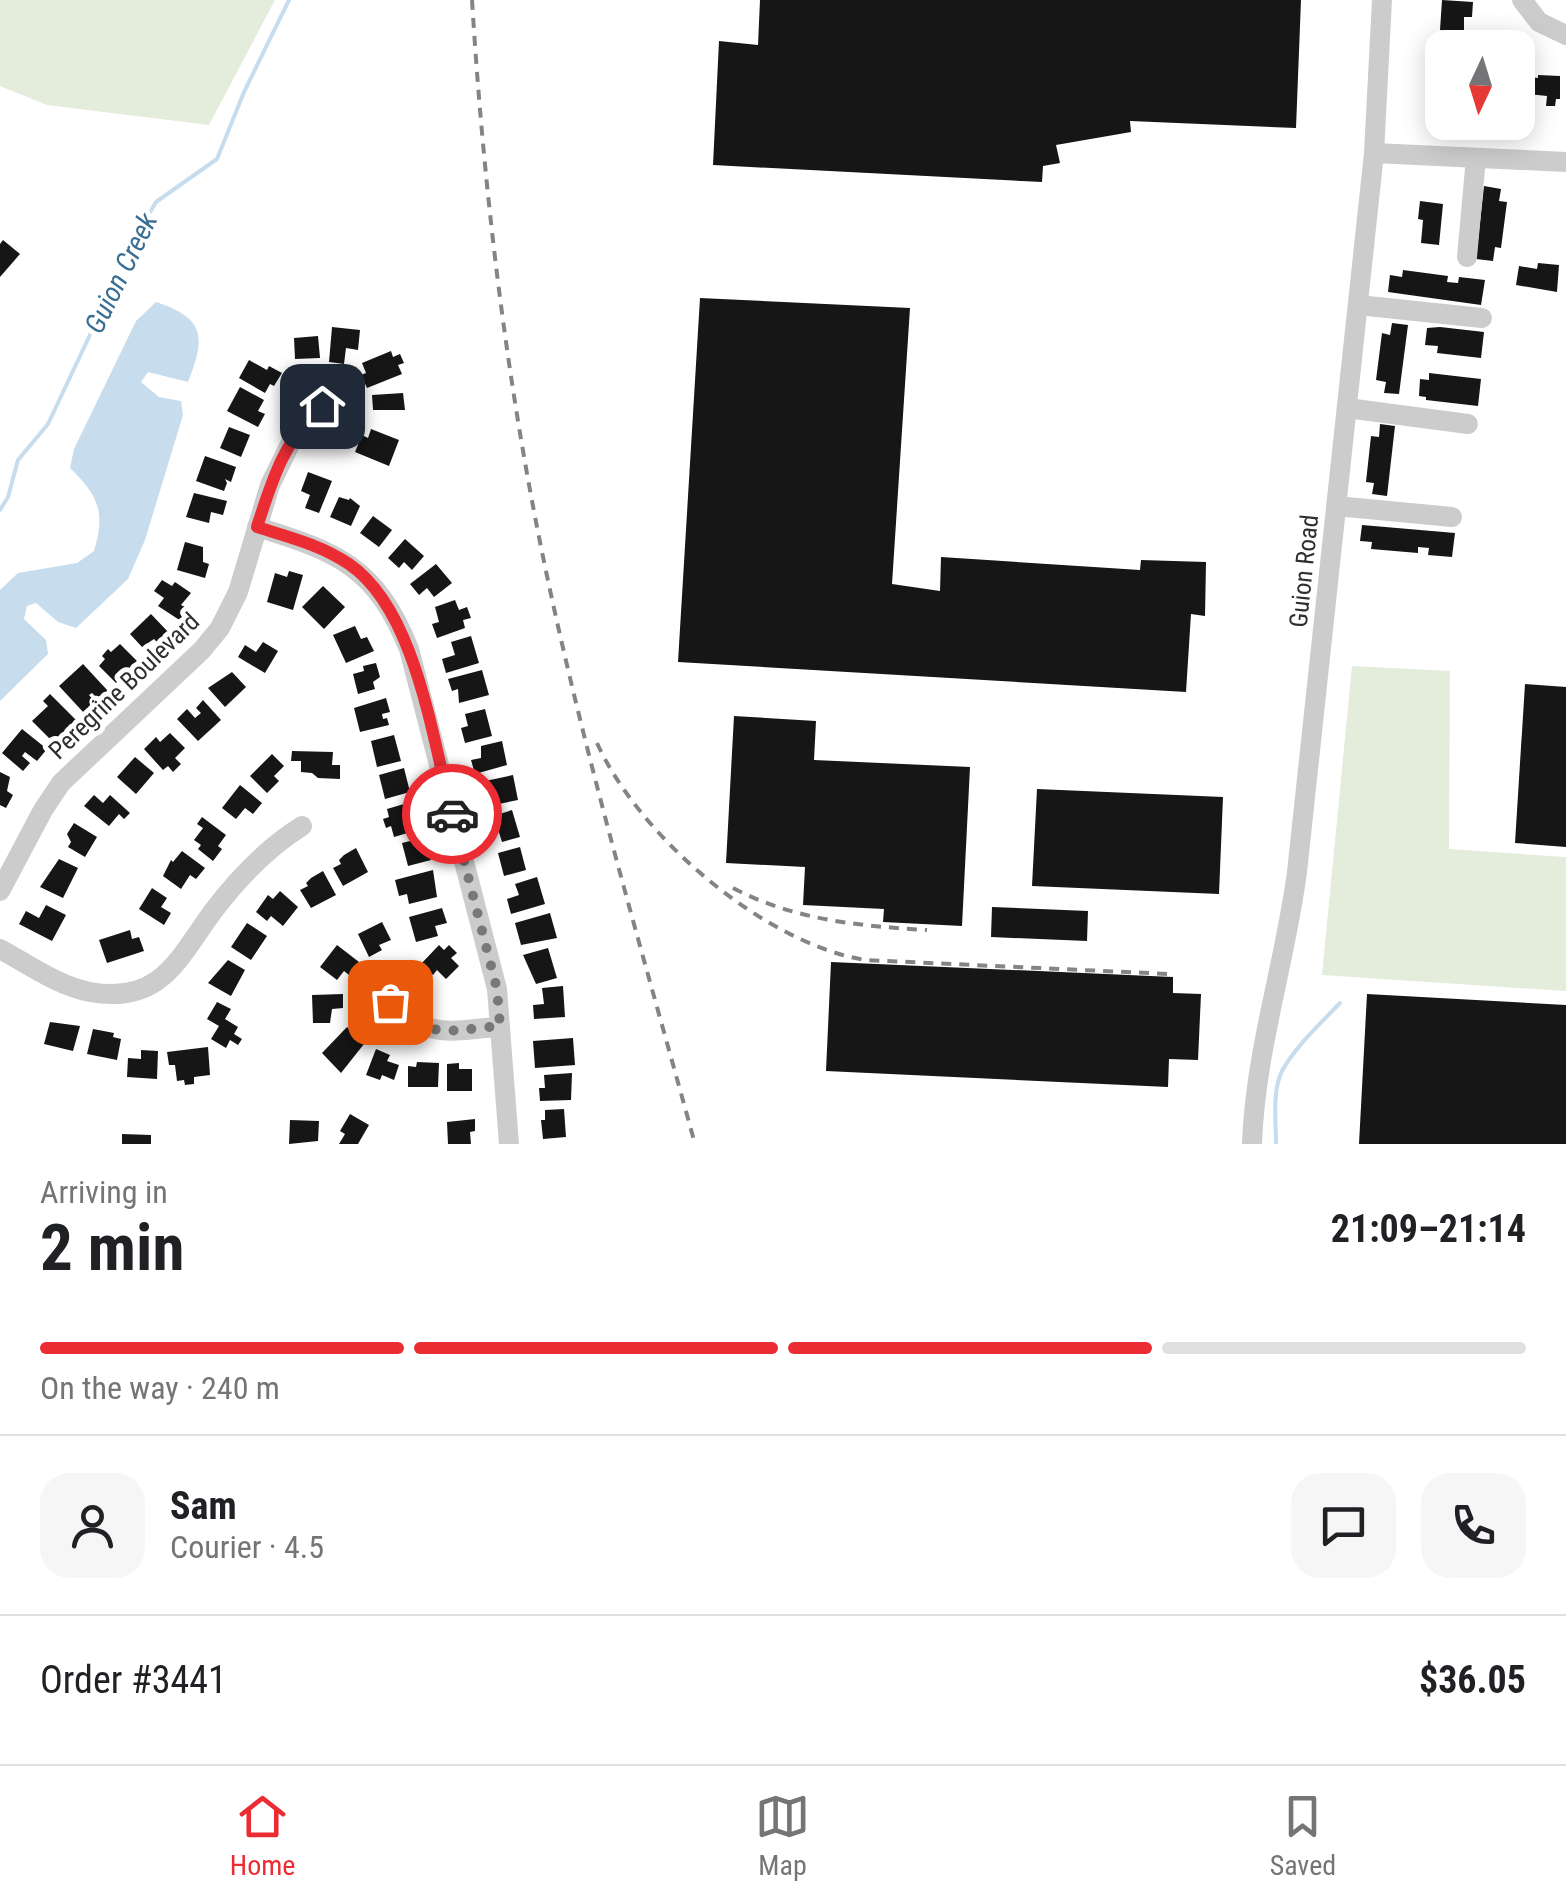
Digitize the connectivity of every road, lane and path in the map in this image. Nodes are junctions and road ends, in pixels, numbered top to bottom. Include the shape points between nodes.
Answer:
1 (1382, 0) edge
2 (1527, 7) edge
3 (1566, 35) edge
4 (1374, 153) junction
5 (1476, 158) junction
6 (1566, 162) edge
7 (1467, 256) dead end
8 (1358, 305) junction
9 (1482, 318) dead end
10 (322, 406) dead end
11 (1347, 408) junction
12 (1468, 424) dead end
13 (1336, 506) junction
14 (1452, 517) dead end
15 (257, 527) junction
16 (302, 826) dead end
17 (0, 891) edge
18 (0, 949) edge
19 (390, 1002) dead end
20 (500, 1026) junction
21 (508, 1144) edge
22 (1252, 1144) edge

1 - 4 street, Guion Road
2 - 3 street via 1539,22
4 - 5 street
4 - 8 street, Guion Road
5 - 6 street
5 - 7 street
8 - 9 street
8 - 11 street, Guion Road
10 - 15 street, Peregrine Boulevard via 299,426
11 - 12 street
11 - 13 street, Guion Road
13 - 14 street
13 - 22 street, Guion Road via 1292,906 1260,1063
15 - 17 street, Peregrine Boulevard via 220,628 62,783
15 - 20 street via 348,563 397,619 492,970
16 - 18 street via 259,858 184,958 153,983 118,994 89,992
19 - 20 street via 424,1028
20 - 21 street

